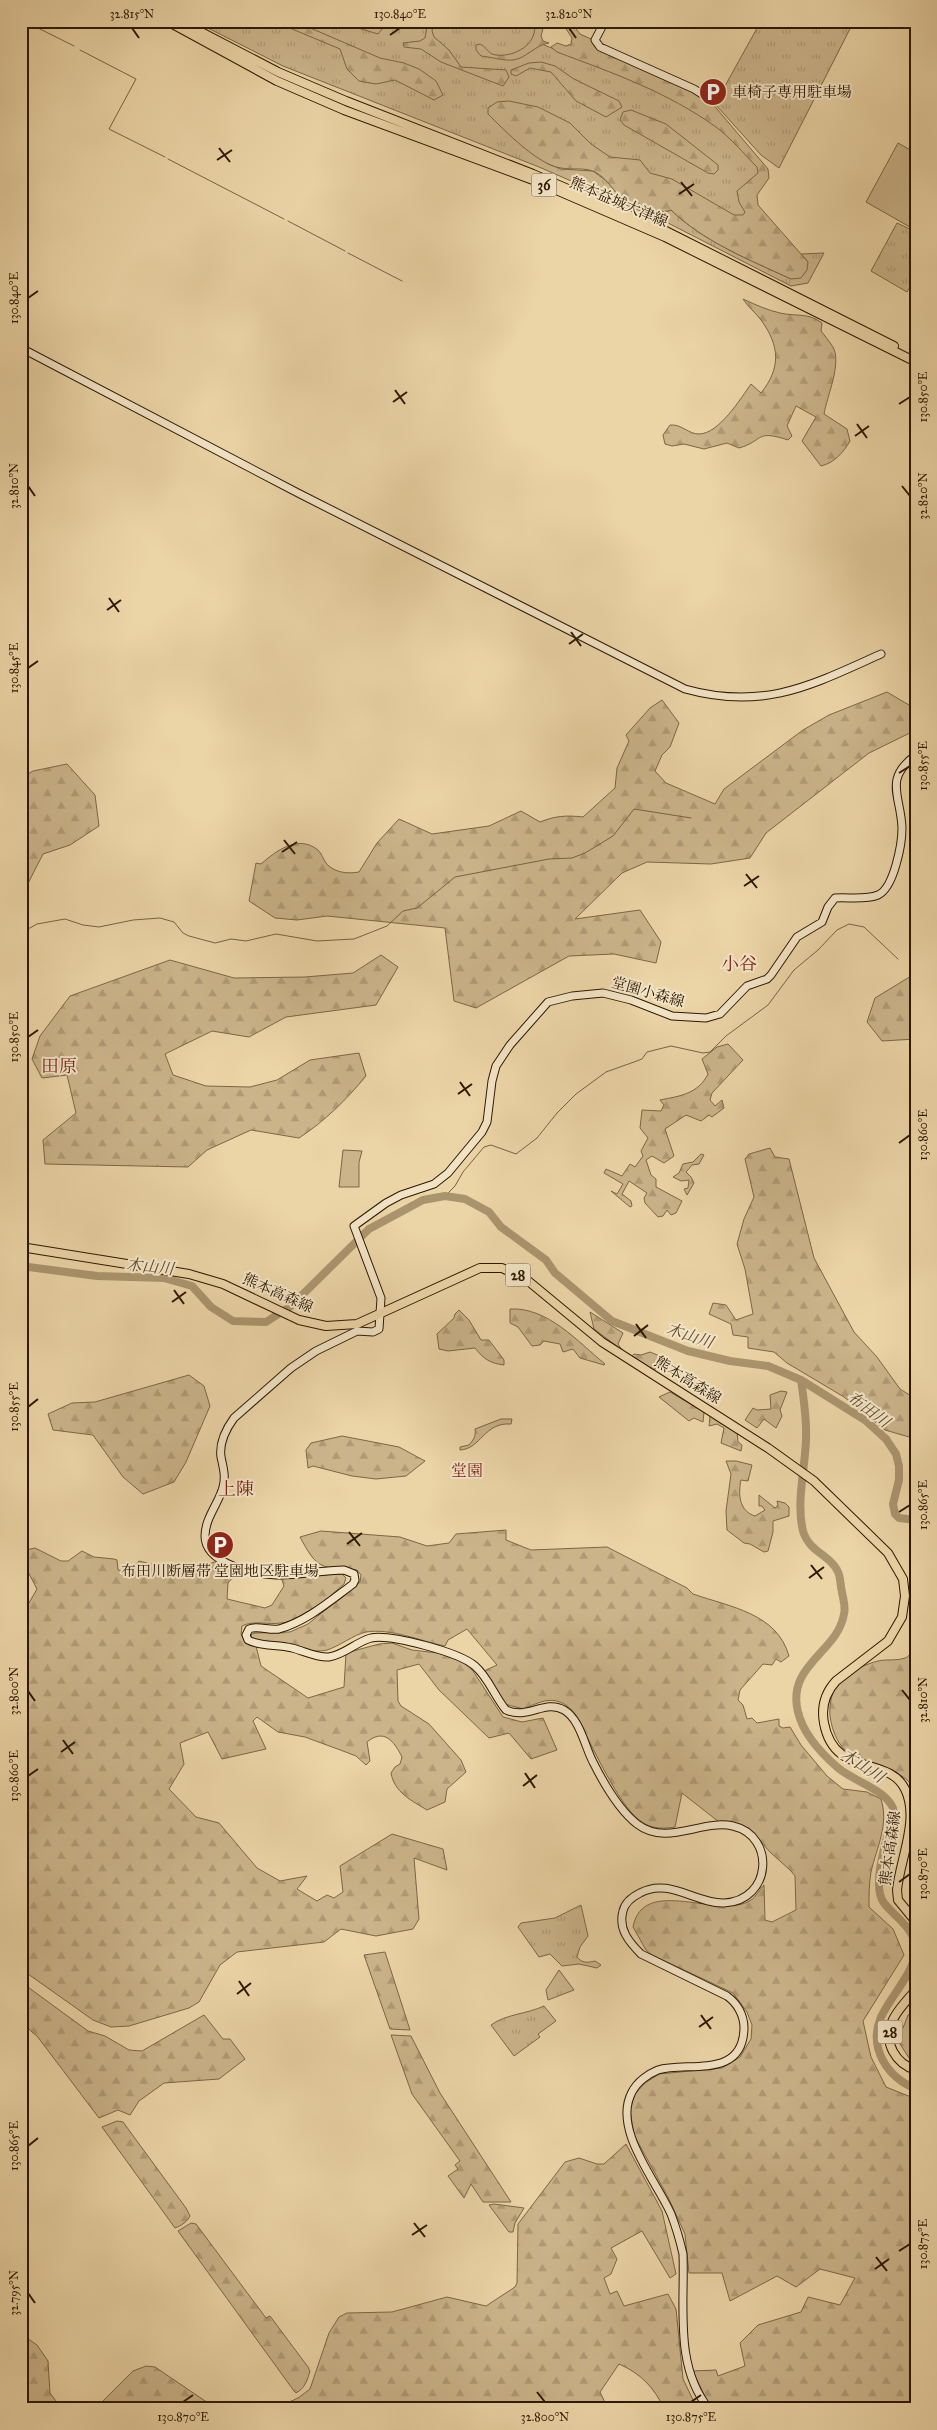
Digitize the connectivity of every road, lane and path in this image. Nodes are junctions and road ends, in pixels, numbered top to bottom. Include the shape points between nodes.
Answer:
1 (167, 21) edge
2 (180, 21) edge
3 (605, 21) edge
4 (705, 96) dead end
5 (21, 348) edge
6 (916, 357) edge
7 (916, 362) edge
8 (881, 654) dead end
9 (916, 755) edge
10 (21, 1247) edge
11 (380, 1313) junction
12 (916, 1922) edge
13 (916, 1990) edge
14 (916, 2070) edge
15 (709, 2409) edge

1 - 7 main road, 熊本益城大津線 / 36 via 277,81 344,110 533,180 665,237
2 - 6 main road, 熊本益城大津線 / 36 via 278,72 664,230
3 - 4 street via 595,40 600,47
5 - 8 street via 685,689 730,696 773,696 813,684
9 - 11 street, 堂園小森線 via 896,777 895,795 902,827 890,883 883,892 871,897 835,898 822,922 797,937 772,975 744,988 716,1016 672,1016 603,993 548,1002 496,1066 487,1122 442,1179 401,1195 354,1226 381,1298
10 - 11 main road, 熊本高森線 / 28 via 190,1274 223,1284 315,1325 357,1324
11 - 12 main road, 熊本高森線 / 28 via 480,1268 502,1268 514,1272 602,1342 749,1434 812,1479 888,1553 903,1579 905,1608 892,1637 829,1689 823,1716 829,1741 842,1755 891,1776 904,1786 910,1801 910,1823 897,1890 898,1900
11 - 15 street via 379,1329 357,1331 316,1350 290,1368 234,1418 227,1427 222,1444 223,1488 207,1522 205,1538 209,1550 221,1561 252,1570 276,1575 344,1570 354,1574 356,1580 353,1584 306,1618 278,1629 253,1627 246,1635 248,1640 327,1657 361,1641 388,1637 447,1652 475,1666 506,1710 522,1714 554,1706 567,1712 614,1798 637,1824 666,1834 734,1826 758,1846 763,1875 745,1898 722,1903 669,1889 647,1888 628,1901 621,1918 623,1932 641,1954 726,1996 737,2006 744,2024 742,2039 728,2059 707,2067 658,2070 639,2082 628,2102 626,2114 634,2143 671,2215 680,2242 686,2357 692,2380
13 - 14 main road, 28 via 892,2021 890,2038 895,2056 902,2064

